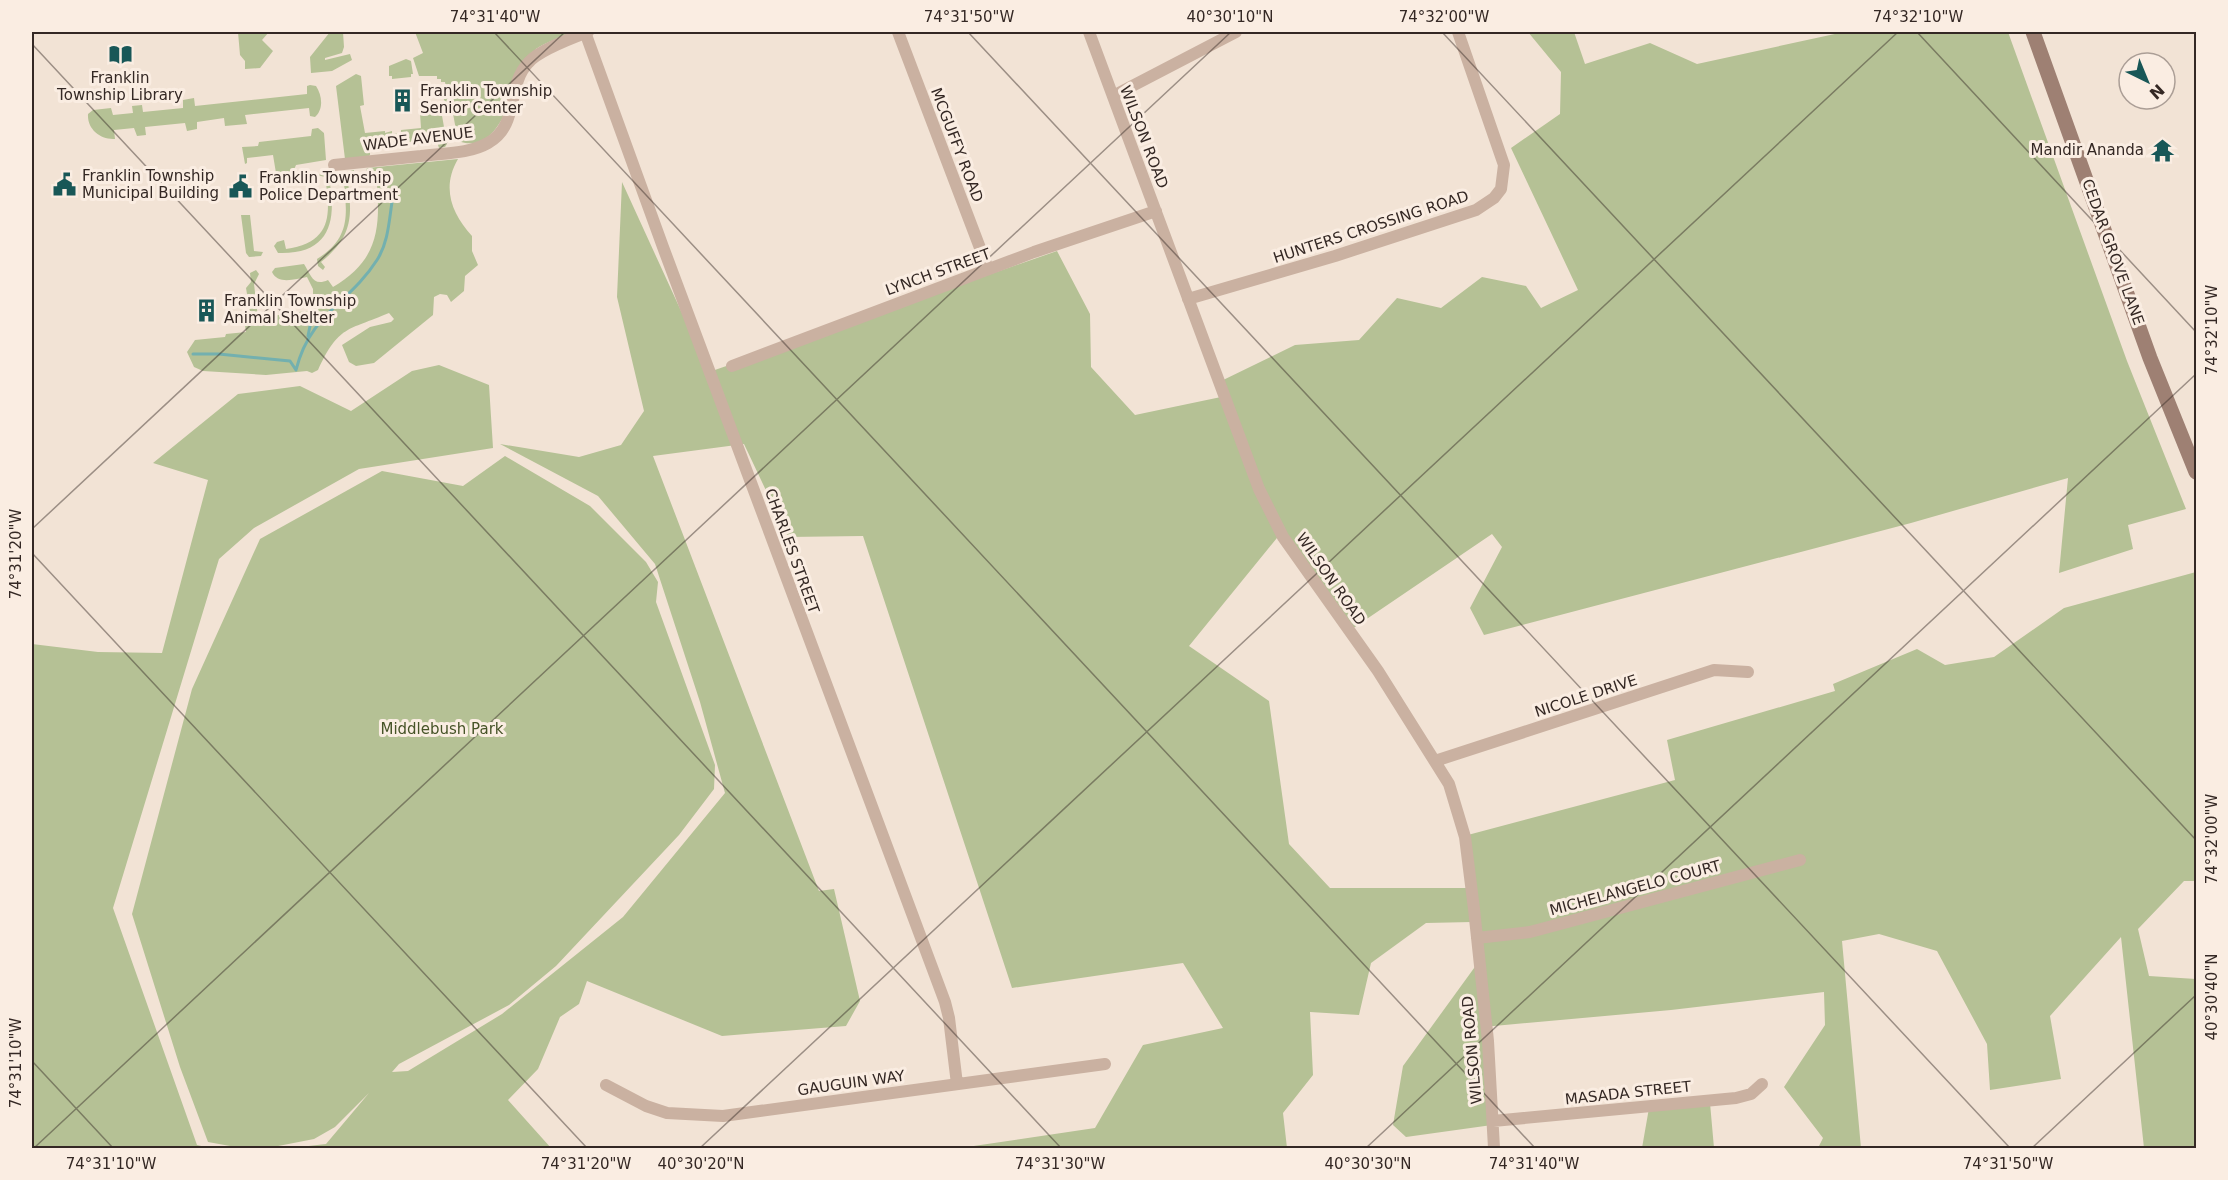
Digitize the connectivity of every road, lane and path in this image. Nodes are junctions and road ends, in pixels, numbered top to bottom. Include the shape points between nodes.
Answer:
1 (586, 32) edge
2 (898, 32) edge
3 (1089, 32) edge
4 (1236, 32) edge
5 (1458, 32) edge
6 (2033, 32) edge
7 (1113, 96) junction
8 (334, 165) dead end
9 (1156, 211) junction
10 (988, 270) junction
11 (1188, 300) junction
12 (732, 366) dead end
13 (2196, 472) edge
14 (1748, 672) dead end
15 (1435, 760) junction
16 (1800, 860) dead end
17 (1477, 938) junction
18 (1106, 1064) dead end
19 (957, 1084) junction
20 (1762, 1084) dead end
21 (606, 1085) dead end
22 (1493, 1121) junction
23 (1494, 1149) edge

1 - 8 street, WADE AVENUE via 528,62 507,124 490,142 467,151
1 - 19 street, CHARLES STREET via 945,1002
2 - 10 street, MCGUFFY ROAD
3 - 7 street, WILSON ROAD
4 - 7 street
5 - 11 street, HUNTERS CROSSING ROAD via 1504,165 1501,189 1494,198 1476,210
6 - 13 main road, CEDAR GROVE LANE via 2150,358
7 - 9 street, WILSON ROAD
9 - 10 street, LYNCH STREET
9 - 11 street, WILSON ROAD
10 - 12 street, LYNCH STREET
11 - 15 street, WILSON ROAD via 1259,489 1283,537 1378,671
14 - 15 street, NICOLE DRIVE via 1714,670
15 - 17 street, WILSON ROAD via 1449,784 1465,837
16 - 17 street, MICHELANGELO COURT via 1530,932
17 - 22 street, WILSON ROAD
18 - 19 street, GAUGUIN WAY
19 - 21 street, GAUGUIN WAY via 723,1116 667,1113
20 - 22 street, MASADA STREET via 1751,1094 1736,1098
22 - 23 street, WILSON ROAD

